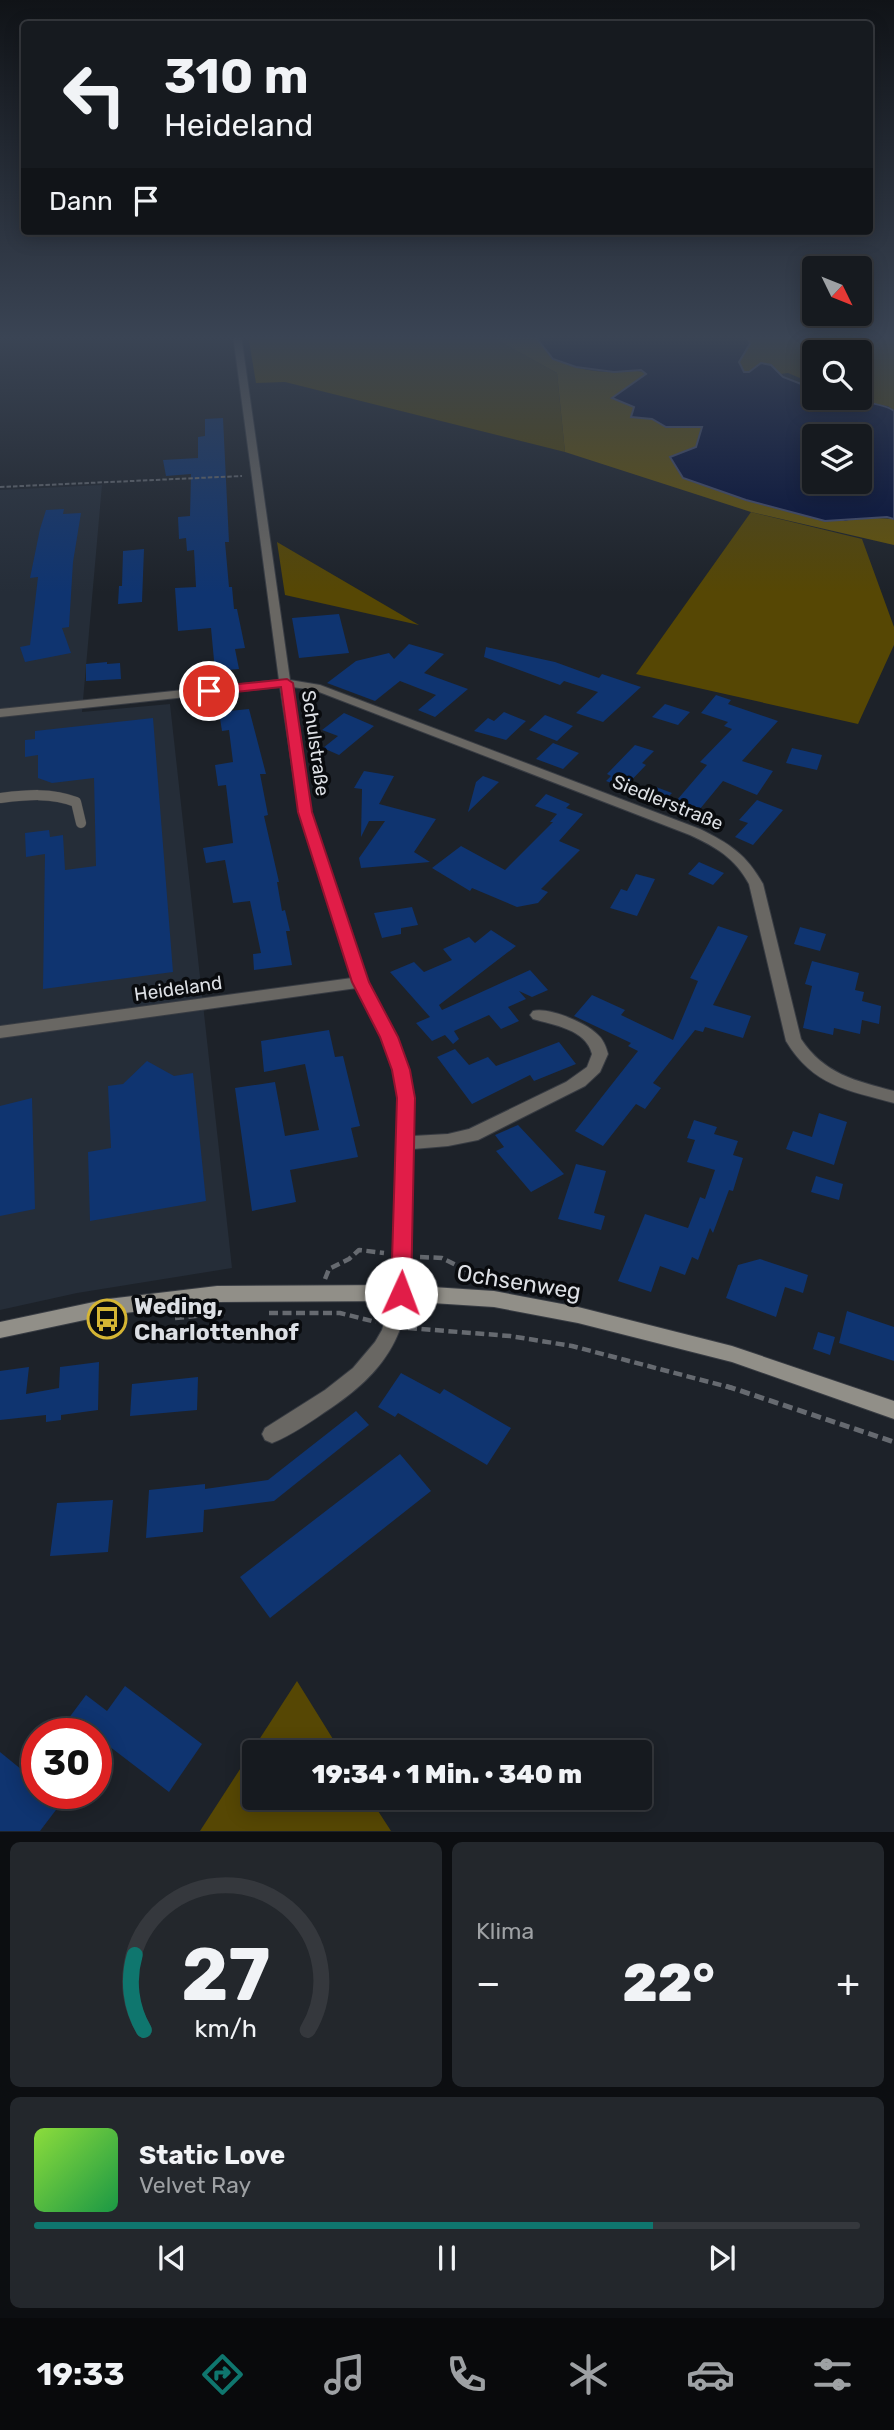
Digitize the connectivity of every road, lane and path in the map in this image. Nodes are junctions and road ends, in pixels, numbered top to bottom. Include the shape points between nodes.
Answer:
1 (250, 420) edge
2 (258, 475) junction
3 (0, 487) edge
4 (287, 683) junction
5 (0, 713) edge
6 (0, 798) edge
7 (81, 823) dead end
8 (361, 982) junction
9 (538, 1015) dead end
10 (0, 1032) edge
11 (894, 1097) edge
12 (405, 1143) junction
13 (401, 1293) junction
14 (229, 1313) dead end
15 (256, 1313) dead end
16 (163, 1320) dead end
17 (393, 1326) junction
18 (0, 1329) edge
19 (894, 1410) edge
20 (272, 1434) dead end
21 (894, 1441) edge

1 - 2 street, Schulstraße
2 - 3 path
2 - 4 street, Schulstraße
4 - 5 street
4 - 8 street, Schulstraße via 305,812
4 - 11 street, Siedlerstraße via 316,687 732,849 756,884 794,1041 822,1071
6 - 7 lane via 63,796 76,802
8 - 10 street, Heideland
8 - 12 street, Schulstraße via 401,1070
9 - 12 street via 559,1018 594,1040 600,1052 598,1063 586,1076 472,1135
12 - 13 street, Schulstraße
13 - 17 street, Schulstraße
13 - 18 main road, Ochsenweg via 217,1294 108,1307
13 - 19 main road, Ochsenweg via 494,1299 578,1315 732,1354
14 - 16 path
15 - 17 path via 340,1313
17 - 20 street, Schulstraße via 363,1370 333,1396
17 - 21 path via 523,1338 649,1363

